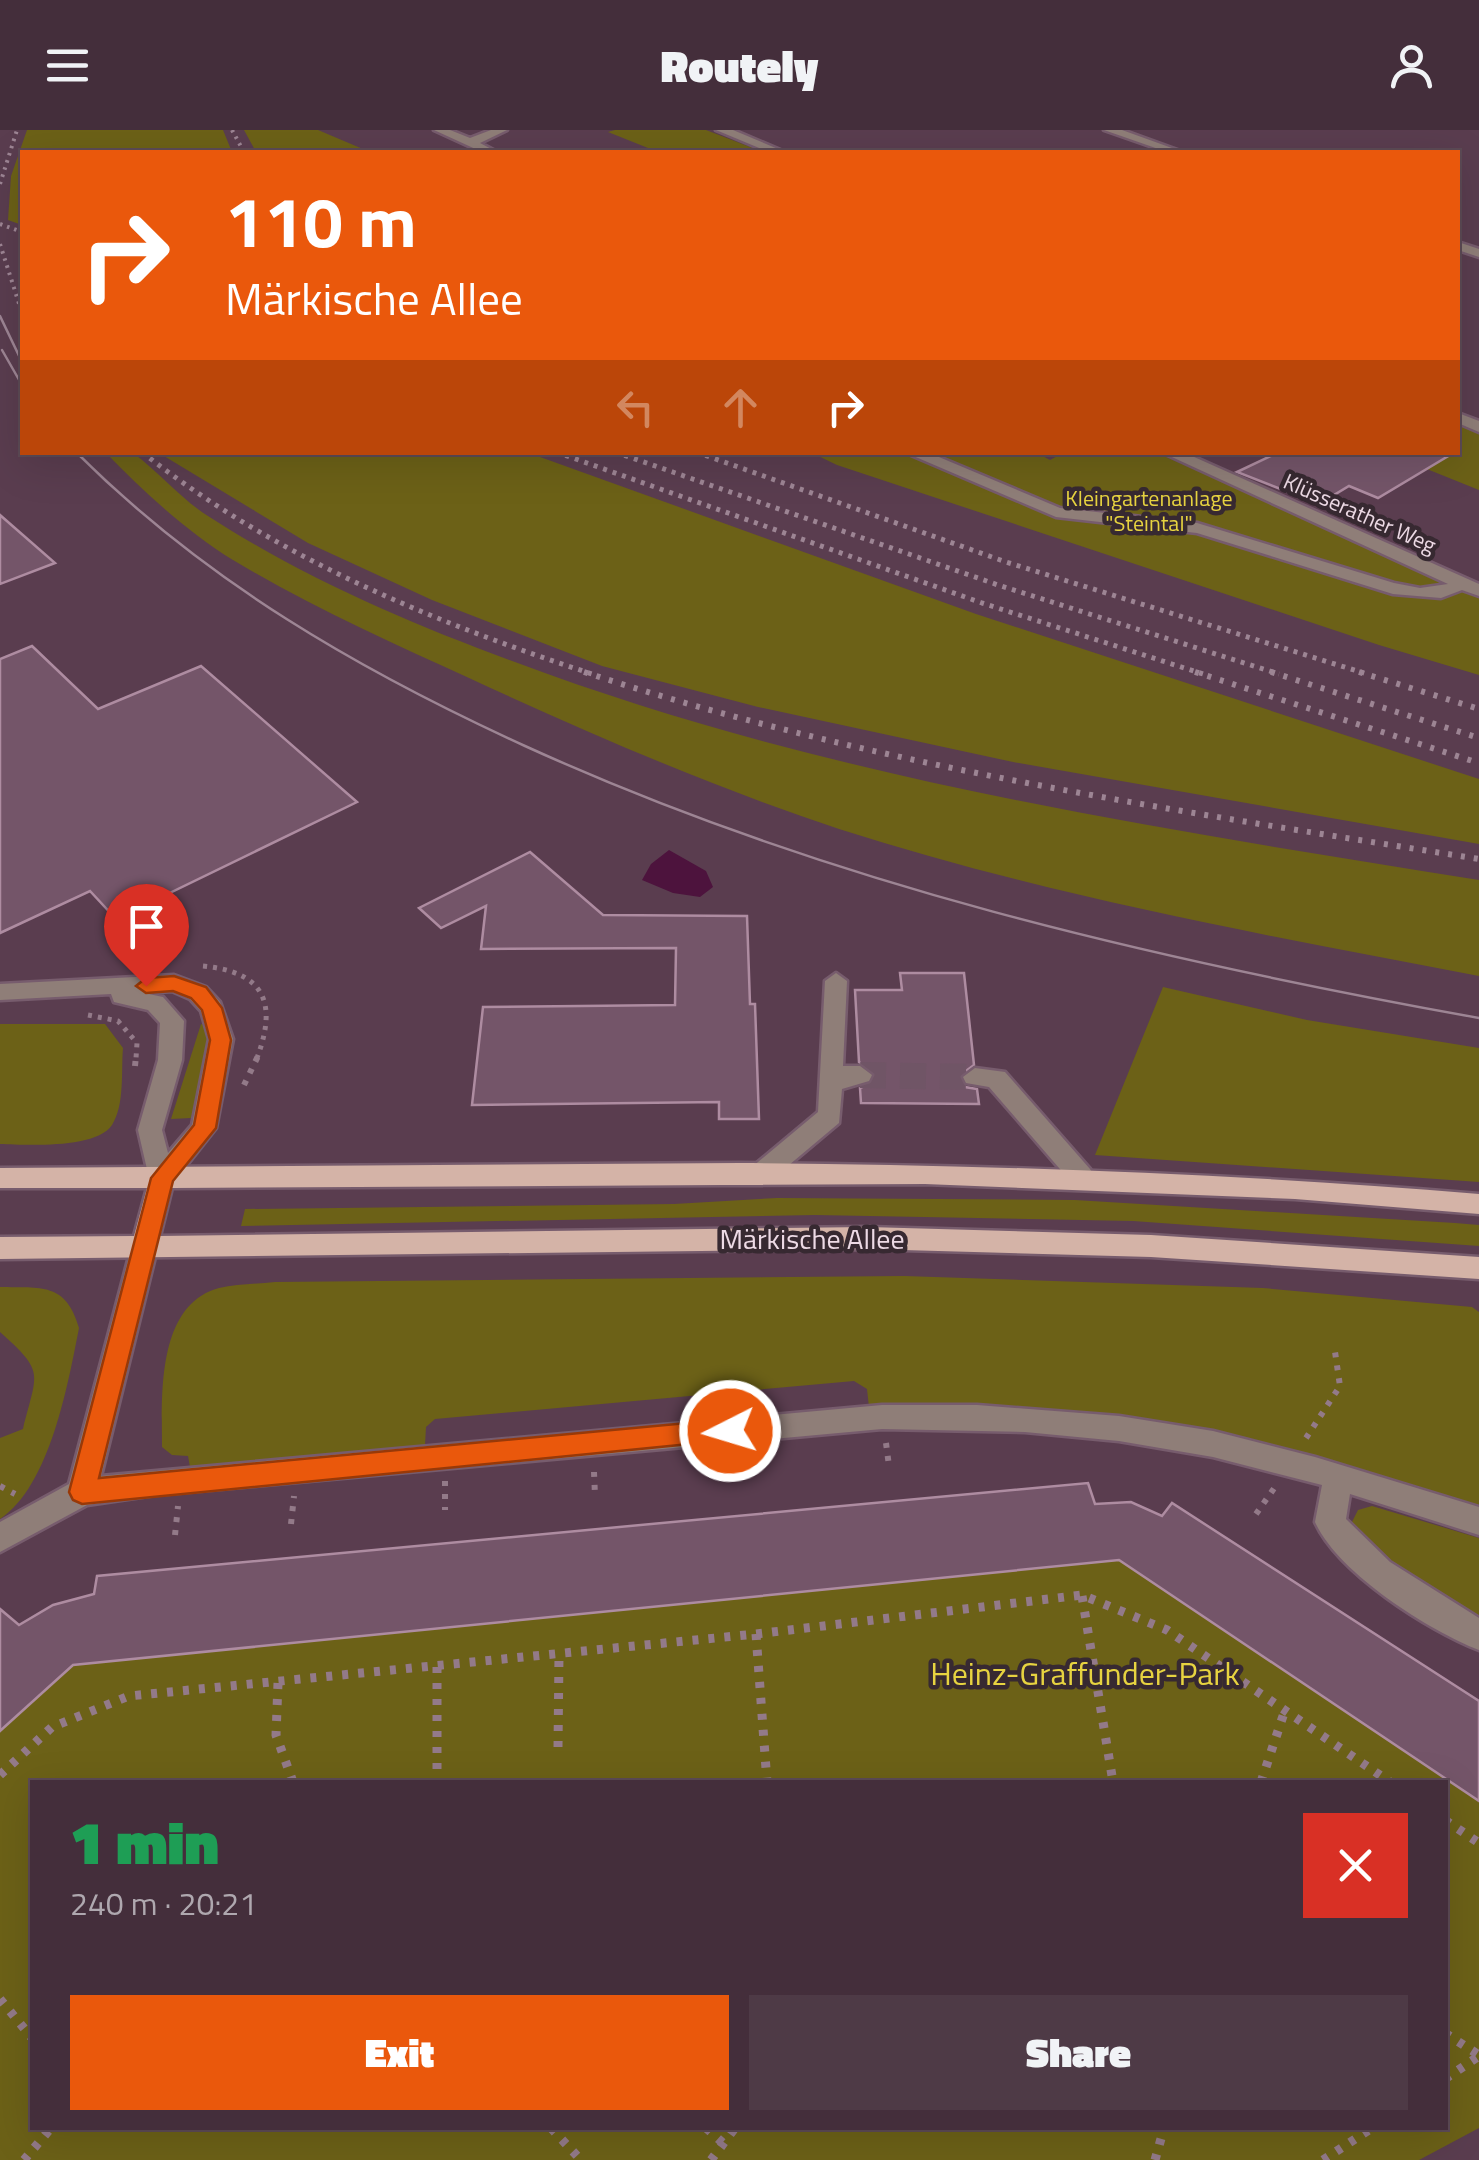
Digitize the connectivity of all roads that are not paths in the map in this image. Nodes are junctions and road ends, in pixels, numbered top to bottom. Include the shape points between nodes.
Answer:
1 (440, 130) edge
2 (501, 130) edge
3 (722, 130) edge
4 (1114, 130) edge
5 (469, 143) junction
6 (486, 150) edge
7 (774, 150) edge
8 (1171, 150) edge
9 (919, 455) edge
10 (1175, 455) edge
11 (1470, 587) edge
12 (836, 980) dead end
13 (0, 992) edge
14 (90, 1003) junction
15 (860, 1074) tunnel mouth
16 (975, 1077) tunnel mouth
17 (830, 1085) junction
18 (761, 1174) junction
19 (1080, 1176) junction
20 (0, 1178) edge
21 (162, 1178) junction
22 (1479, 1204) edge
23 (145, 1245) junction
24 (0, 1248) edge
25 (1479, 1268) edge
26 (1338, 1480) junction
27 (82, 1492) junction
28 (1479, 1521) edge
29 (0, 1538) edge
30 (1479, 1635) edge

1 - 5 street
2 - 5 street
3 - 7 street
4 - 8 street
5 - 6 street
9 - 11 street via 1081,518 1214,532 1406,592
10 - 11 street, Klüsserather Weg
12 - 17 street
13 - 14 street
14 - 21 street via 155,1003 172,1021 170,1060 150,1130
14 - 21 street via 174,983 198,992 219,1025 204,1128
15 - 17 street
16 - 19 street via 996,1078
17 - 18 street via 830,1116
18 - 19 main road
18 - 21 main road
19 - 22 main road
20 - 21 main road
21 - 23 main road
23 - 24 main road, Märkische Allee
23 - 25 main road, Märkische Allee via 982,1240
23 - 27 street
26 - 27 street via 1164,1435 961,1416 882,1417
26 - 28 street
26 - 30 street via 1330,1522 1350,1550
27 - 29 street

